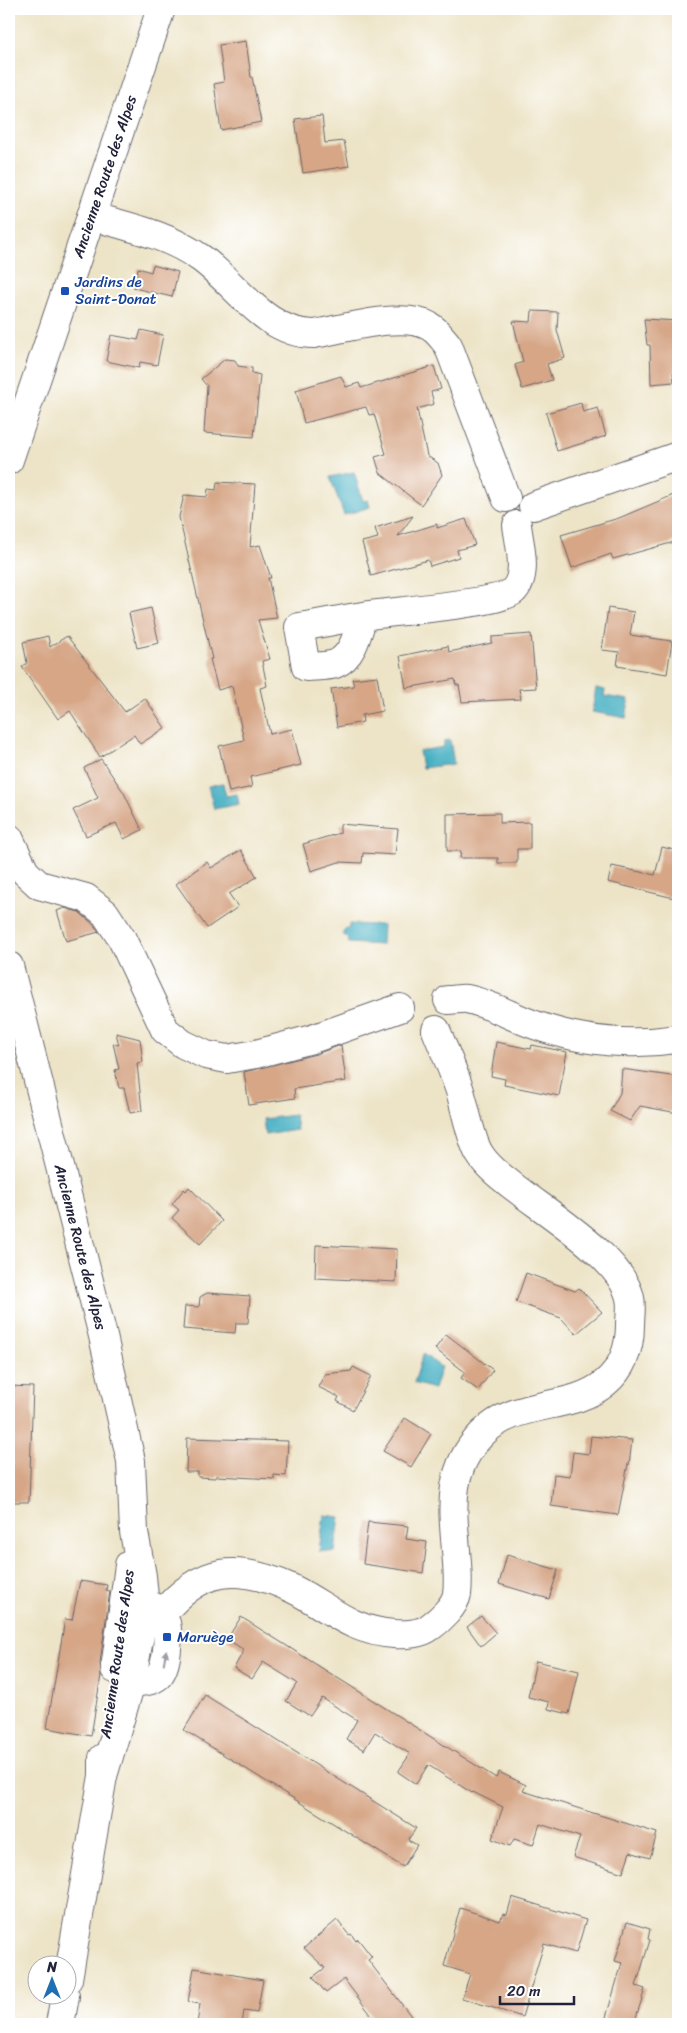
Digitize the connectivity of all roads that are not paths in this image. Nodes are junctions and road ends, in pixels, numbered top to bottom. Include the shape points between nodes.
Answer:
1 (161, 9) edge
2 (91, 216) junction
3 (678, 456) edge
4 (9, 460) edge
5 (525, 515) junction
6 (363, 616) dead end
7 (9, 838) edge
8 (9, 966) edge
9 (448, 1000) dead end
10 (400, 1008) dead end
11 (436, 1030) dead end
12 (678, 1039) edge
13 (143, 1613) junction
14 (123, 1674) junction
15 (72, 1956) edge
16 (63, 2006) edge
17 (60, 2024) edge

1 - 2 street, Ancienne Route des Alpes
2 - 4 street, Ancienne Route des Alpes
2 - 5 street via 160,236 202,259 286,330 314,334 394,319 428,325 448,345 506,498 520,494 528,498
3 - 5 street
5 - 6 street via 522,569 520,581 513,592 491,599
7 - 10 street via 25,872 39,884 86,898 105,913 122,939 165,1030 183,1044 206,1055 227,1059 256,1054 312,1039
8 - 13 street, Ancienne Route des Alpes via 126,1433
9 - 12 street via 466,998 535,1026 575,1037 646,1044
11 - 13 street via 459,1088 478,1152 497,1174 588,1243 620,1275 630,1298 630,1332 624,1360 605,1383 575,1399 524,1409 493,1423 470,1446 456,1479 452,1507 458,1569 457,1596 428,1629 406,1635 375,1633 342,1620 291,1588 245,1573 212,1575 198,1580 176,1597
13 - 14 street, Ancienne Route des Alpes
14 -> 13 street via 146,1682 158,1676 165,1663 166,1621
14 - 15 street, Ancienne Route des Alpes
16 - 17 street

